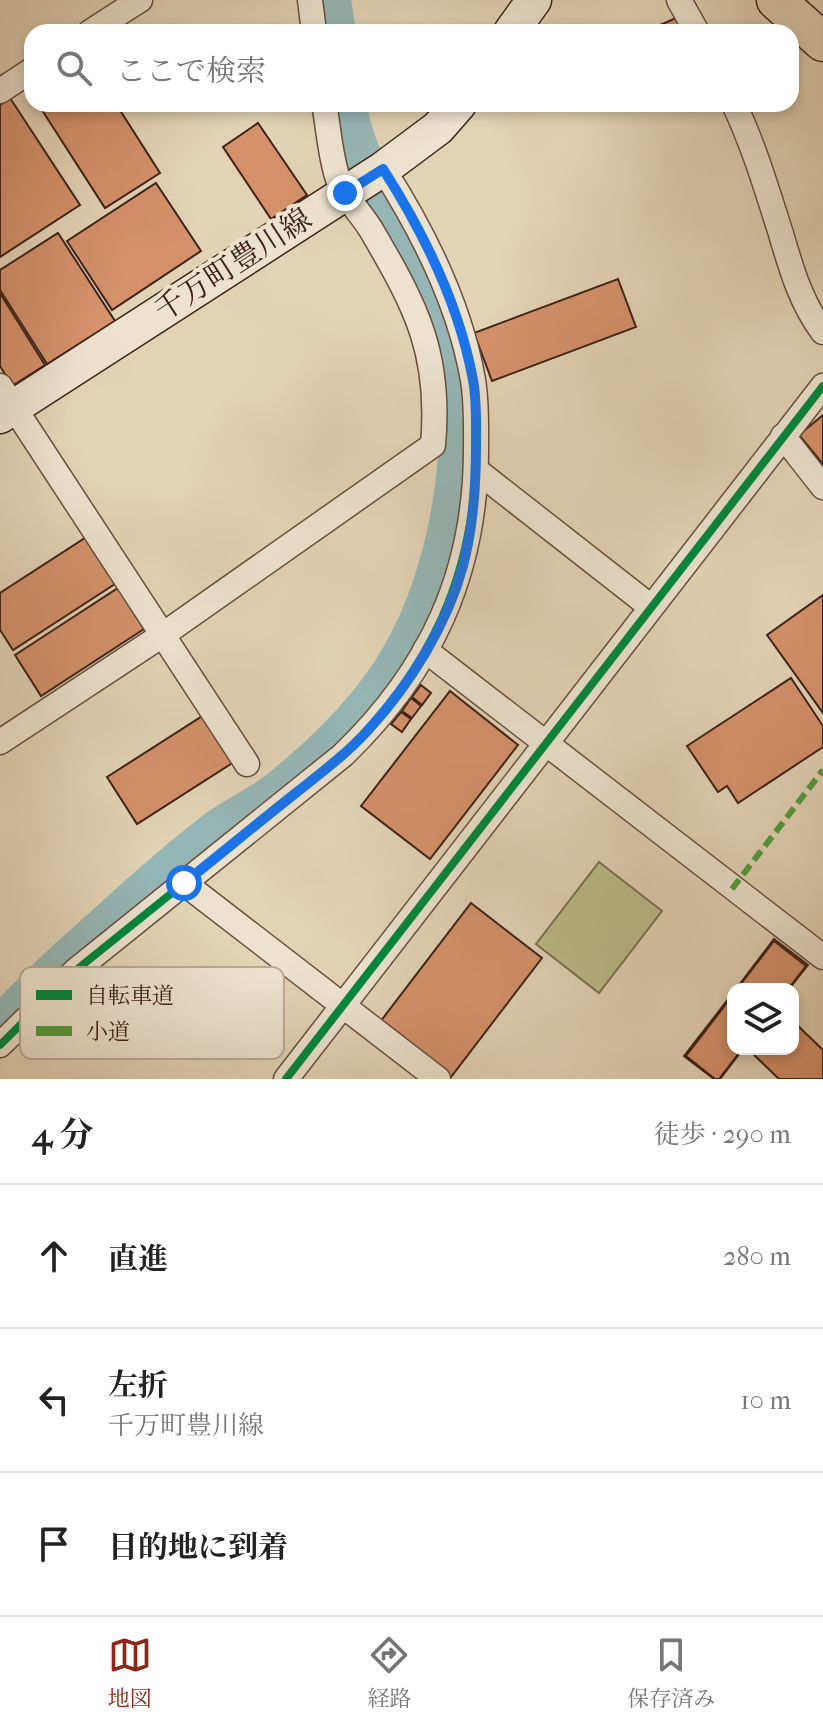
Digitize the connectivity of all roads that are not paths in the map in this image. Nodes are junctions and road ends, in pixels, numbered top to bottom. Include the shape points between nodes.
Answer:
1 (140, 0) edge
2 (310, 0) edge
3 (534, 0) edge
4 (679, 0) edge
5 (776, 0) edge
6 (102, 24) edge
7 (313, 24) edge
8 (517, 24) edge
9 (692, 24) edge
10 (823, 42) edge
11 (24, 75) edge
12 (0, 91) edge
13 (325, 112) edge
14 (452, 112) edge
15 (738, 112) edge
16 (383, 169) junction
17 (345, 193) junction
18 (823, 332) edge
19 (823, 386) edge
20 (5, 403) edge
21 (783, 436) junction
22 (476, 470) junction
23 (823, 487) edge
24 (651, 607) junction
25 (164, 634) junction
26 (425, 650) junction
27 (0, 742) edge
28 (545, 744) junction
29 (247, 764) dead end
30 (184, 883) junction
31 (823, 957) edge
32 (80, 967) edge
33 (343, 1006) junction
34 (20, 1025) edge
35 (0, 1045) edge
36 (286, 1079) edge
37 (438, 1079) edge

1 - 6 street
2 - 7 street
3 - 8 main road
4 - 9 street
5 - 10 main road
11 - 12 street
13 - 17 street
14 - 16 main road, 千万町豊川線
15 - 18 street via 794,275
16 - 17 main road, 千万町豊川線
16 - 22 street via 422,236 460,330 473,381
17 - 20 main road, 千万町豊川線
17 - 25 street via 411,299 422,330 436,405 433,445
19 - 21 street
20 - 25 street
21 - 23 street
21 - 24 street
22 - 24 street
22 - 26 street via 463,568
24 - 28 street
25 - 27 street
25 - 29 street
26 - 28 street
26 - 30 street via 369,730
28 - 31 street
28 - 33 street
30 - 32 street
30 - 33 street
33 - 36 street
33 - 37 street
34 - 35 street

